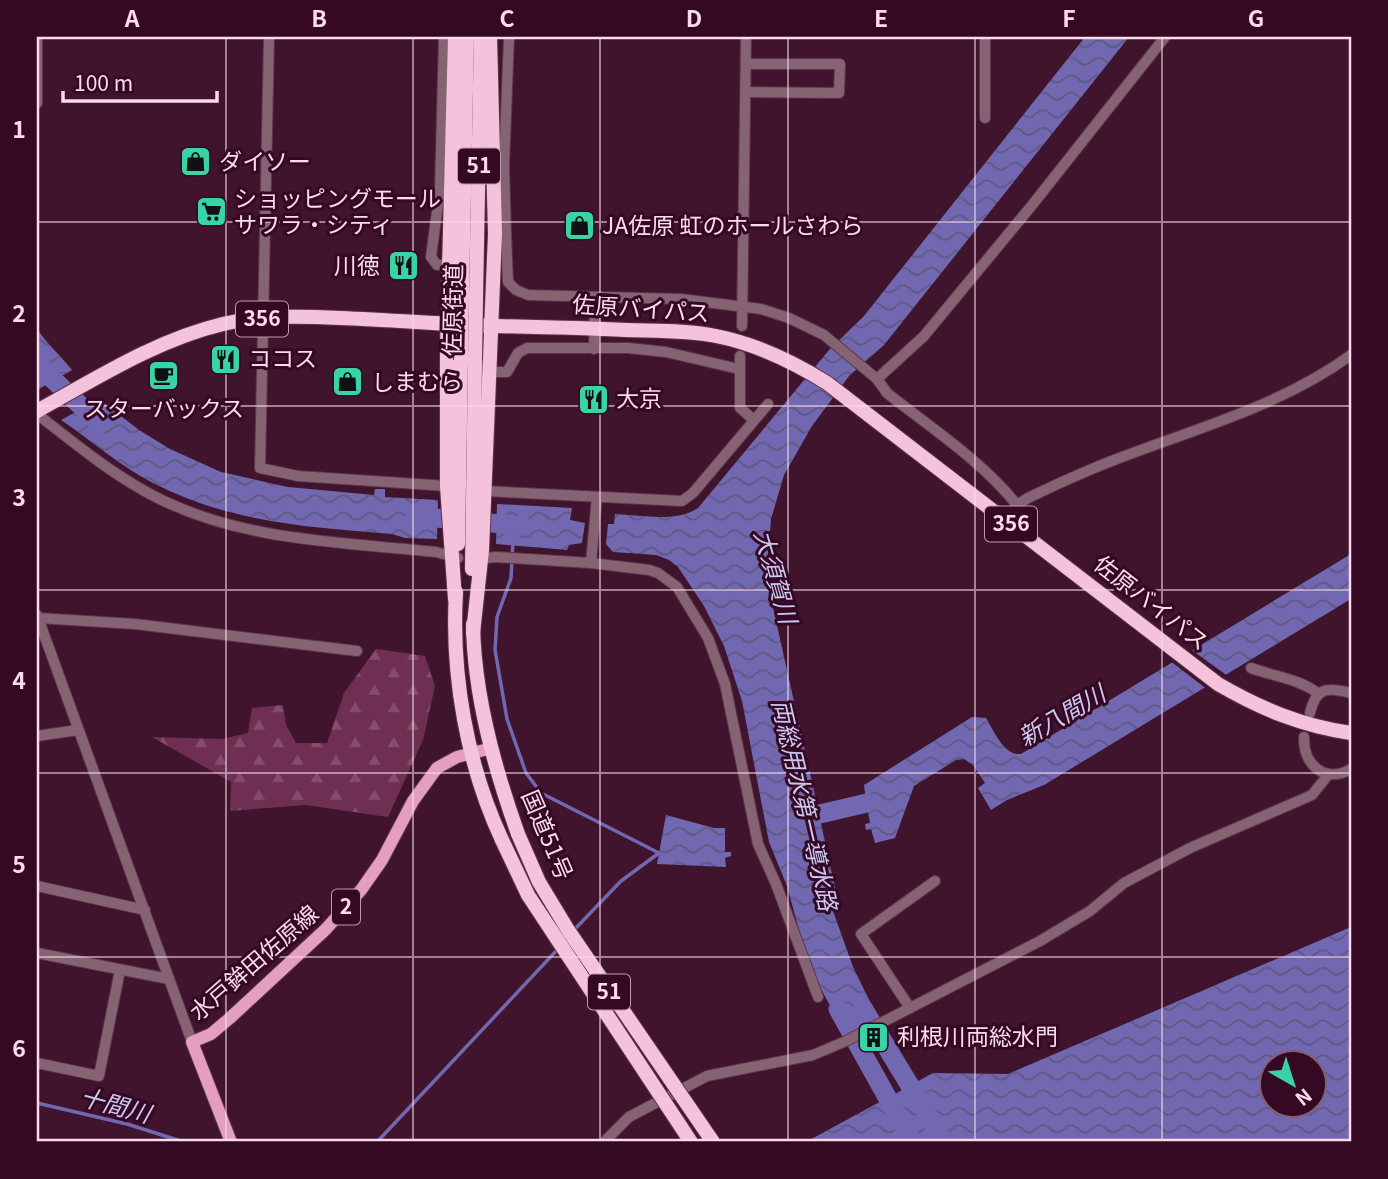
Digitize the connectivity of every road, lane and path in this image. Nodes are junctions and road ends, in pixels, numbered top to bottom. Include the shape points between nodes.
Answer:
1 (37, 37) edge
2 (269, 37) edge
3 (444, 37) edge
4 (455, 37) edge
5 (467, 37) edge
6 (481, 37) edge
7 (490, 37) edge
8 (509, 37) edge
9 (746, 37) edge
10 (985, 37) edge
11 (1166, 37) edge
12 (746, 64) junction
13 (746, 92) junction
14 (37, 103) edge
15 (985, 118) dead end
16 (500, 233) junction
17 (447, 265) junction
18 (469, 296) junction
19 (595, 298) junction
20 (743, 306) junction
21 (263, 319) junction
22 (447, 322) junction
23 (491, 326) junction
24 (742, 326) dead end
25 (595, 329) junction
26 (594, 349) junction
27 (1351, 355) edge
28 (740, 356) dead end
29 (739, 369) junction
30 (490, 372) junction
31 (874, 376) junction
32 (768, 404) dead end
33 (38, 411) edge
34 (754, 421) junction
35 (466, 496) junction
36 (597, 497) junction
37 (1017, 505) junction
38 (1007, 520) junction
39 (998, 533) dead end
40 (465, 554) junction
41 (592, 562) junction
42 (37, 616) edge
43 (357, 651) dead end
44 (1251, 668) dead end
45 (1317, 693) junction
46 (1351, 693) edge
47 (1310, 713) dead end
48 (78, 730) junction
49 (1351, 733) edge
50 (37, 736) edge
51 (1304, 737) dead end
52 (492, 748) junction
53 (472, 752) junction
54 (1351, 769) edge
55 (1328, 775) junction
56 (935, 881) dead end
57 (37, 886) edge
58 (145, 910) junction
59 (37, 953) edge
60 (120, 970) junction
61 (169, 979) junction
62 (818, 997) dead end
63 (910, 1009) junction
64 (192, 1042) junction
65 (37, 1063) edge
66 (231, 1142) edge
67 (604, 1142) edge
68 (691, 1142) edge
69 (713, 1142) edge

1 - 14 street
2 - 21 street
3 - 17 street via 440,189 431,257 437,265
4 - 17 highway
5 - 18 highway, 佐原街道 / 51
6 - 18 highway, 佐原街道 / 51
7 - 16 highway
8 - 16 street
9 - 12 street
10 - 15 street
11 - 31 street via 924,336
12 - 13 street
12 - 13 street via 840,64 839,93
13 - 20 street
16 - 19 street via 508,282 516,290 528,295
16 - 23 highway
17 - 22 highway
18 - 35 highway, 佐原街道 / 51, bridge
19 - 20 street via 681,299
19 - 25 street
20 - 24 street
20 - 31 street via 789,318 824,335
21 - 22 highway, 佐原バイパス / 356
21 - 33 highway, 佐原バイパス / 356 via 226,323 162,344
21 - 35 street via 260,468
22 - 23 highway, 佐原バイパス / 356
22 - 35 highway
23 - 25 highway, 佐原バイパス / 356
23 - 30 highway
25 - 26 street
25 - 38 highway, 佐原バイパス / 356 via 714,335 801,367
26 - 29 street via 666,352
26 - 30 street via 527,348 518,353 507,372
27 - 37 street via 1276,399 1121,457
28 - 29 street
29 - 34 street via 740,408
30 - 35 highway
31 - 37 street via 887,393 1004,488
32 - 34 street
33 - 40 street via 92,458 150,495 190,512 256,531
34 - 36 street via 682,501
35 - 36 street
35 - 40 highway
35 - 40 highway
36 - 41 street
37 - 38 street
38 - 39 street
38 - 49 highway, 佐原バイパス / 356 via 1219,684 1275,714
40 - 41 street
40 - 52 highway, 国道51号 / 51 via 476,674
40 - 53 highway, 国道51号 / 51 via 455,599 455,636
41 - 62 street via 659,573 677,587 708,638 732,711 758,844
42 - 43 street
42 - 48 street
44 - 45 street via 1305,683
45 - 46 street via 1329,689
45 - 47 street
48 - 50 street
48 - 58 street
51 - 55 street via 1310,762
52 - 53 main road, 水戸鉾田佐原線 / 2
52 - 69 highway, 国道51号 / 51, bridge via 518,834 539,881
53 - 64 main road, 水戸鉾田佐原線 / 2 via 449,760 427,779 382,860 344,911 230,1018
53 - 68 highway, 国道51号 / 51, bridge via 484,798 524,887
54 - 55 street
55 - 63 street via 1312,795 1190,848 1124,883 1040,942
56 - 63 street via 861,934
57 - 58 street
58 - 61 street
59 - 60 street
60 - 61 street
60 - 65 street via 99,1076
61 - 64 street
63 - 67 street via 813,1055 707,1076 629,1117
64 - 66 main road, 水戸鉾田佐原線

